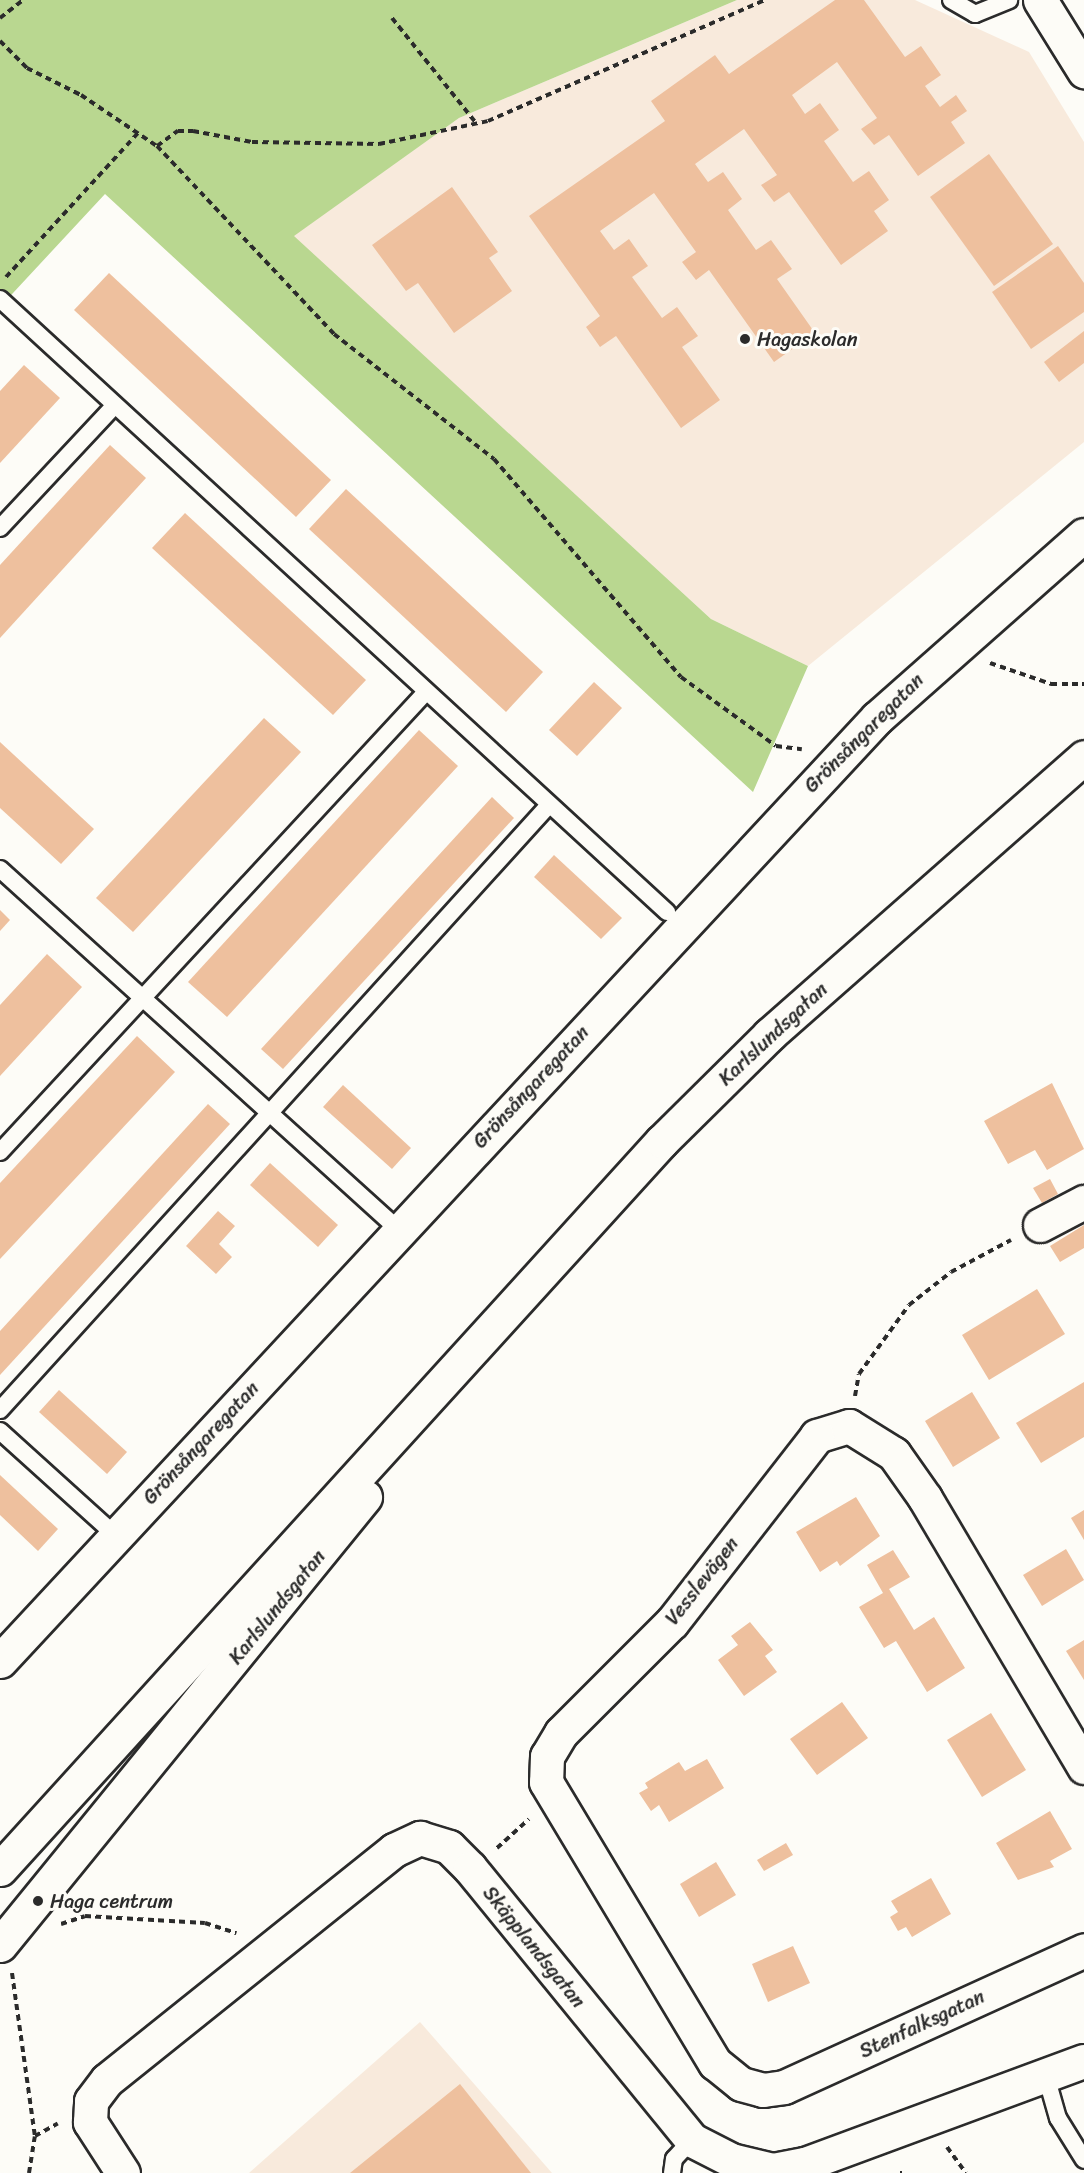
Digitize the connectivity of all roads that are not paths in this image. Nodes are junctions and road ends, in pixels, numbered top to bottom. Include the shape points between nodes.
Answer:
1 (951, 0) edge
2 (1009, 0) edge
3 (1040, 0) edge
4 (1084, 71) edge
5 (0, 299) edge
6 (114, 406) junction
7 (0, 528) edge
8 (1084, 534) edge
9 (425, 693) junction
10 (1084, 757) edge
11 (1084, 775) edge
12 (548, 806) junction
13 (1012, 819) junction
14 (0, 869) edge
15 (667, 912) dead end
16 (141, 1000) junction
17 (270, 1112) junction
18 (0, 1152) edge
19 (1084, 1202) edge
20 (1040, 1225) road end
21 (399, 1230) junction
22 (551, 1265) junction
23 (0, 1410) edge
24 (0, 1431) edge
25 (115, 1535) junction
26 (0, 1661) edge
27 (1084, 1767) edge
28 (0, 1869) edge
29 (1084, 1950) edge
30 (6, 1959) edge
31 (1084, 2061) edge
32 (1046, 2076) junction
33 (757, 2089) joint
34 (692, 2139) junction
35 (1084, 2160) edge
36 (805, 2168) edge
37 (123, 2173) edge
38 (672, 2173) edge

1 - 2 lane via 975,14
3 - 4 street
5 - 6 lane
6 - 7 lane
6 - 9 lane
8 - 21 street, Grönsångaregatan via 949,650 755,845
9 - 12 lane
9 - 16 lane
10 - 13 street, Karlslundsgatan
11 - 13 street, Karlslundsgatan
12 - 15 lane
12 - 17 lane
13 - 22 street, Karlslundsgatan via 769,1035 662,1141
14 - 16 lane
16 - 17 lane via 248,1099
16 - 18 lane
17 - 21 lane
17 - 23 lane
19 - 20 street
21 - 25 street, Grönsångaregatan
22 - 28 street, Karlslundsgatan
22 - 30 street, Karlslundsgatan
24 - 25 lane
25 - 26 street, Grönsångaregatan
27 - 33 street, Vesslevägen via 919,1489 894,1454 849,1426 817,1436 672,1622 561,1733 547,1756 552,1794 715,2063 741,2084
29 - 33 street, Stenfalksgatan via 799,2080
31 - 32 street, Skäpplandsgatan
32 - 35 lane via 1058,2118
32 - 36 street, Skäpplandsgatan
34 - 36 street, Skäpplandsgatan via 731,2160 773,2170
34 - 37 street, Skäpplandsgatan via 470,1868 449,1847 420,1838 394,1850 107,2080 91,2101 90,2114 101,2145
34 - 38 lane via 674,2159

